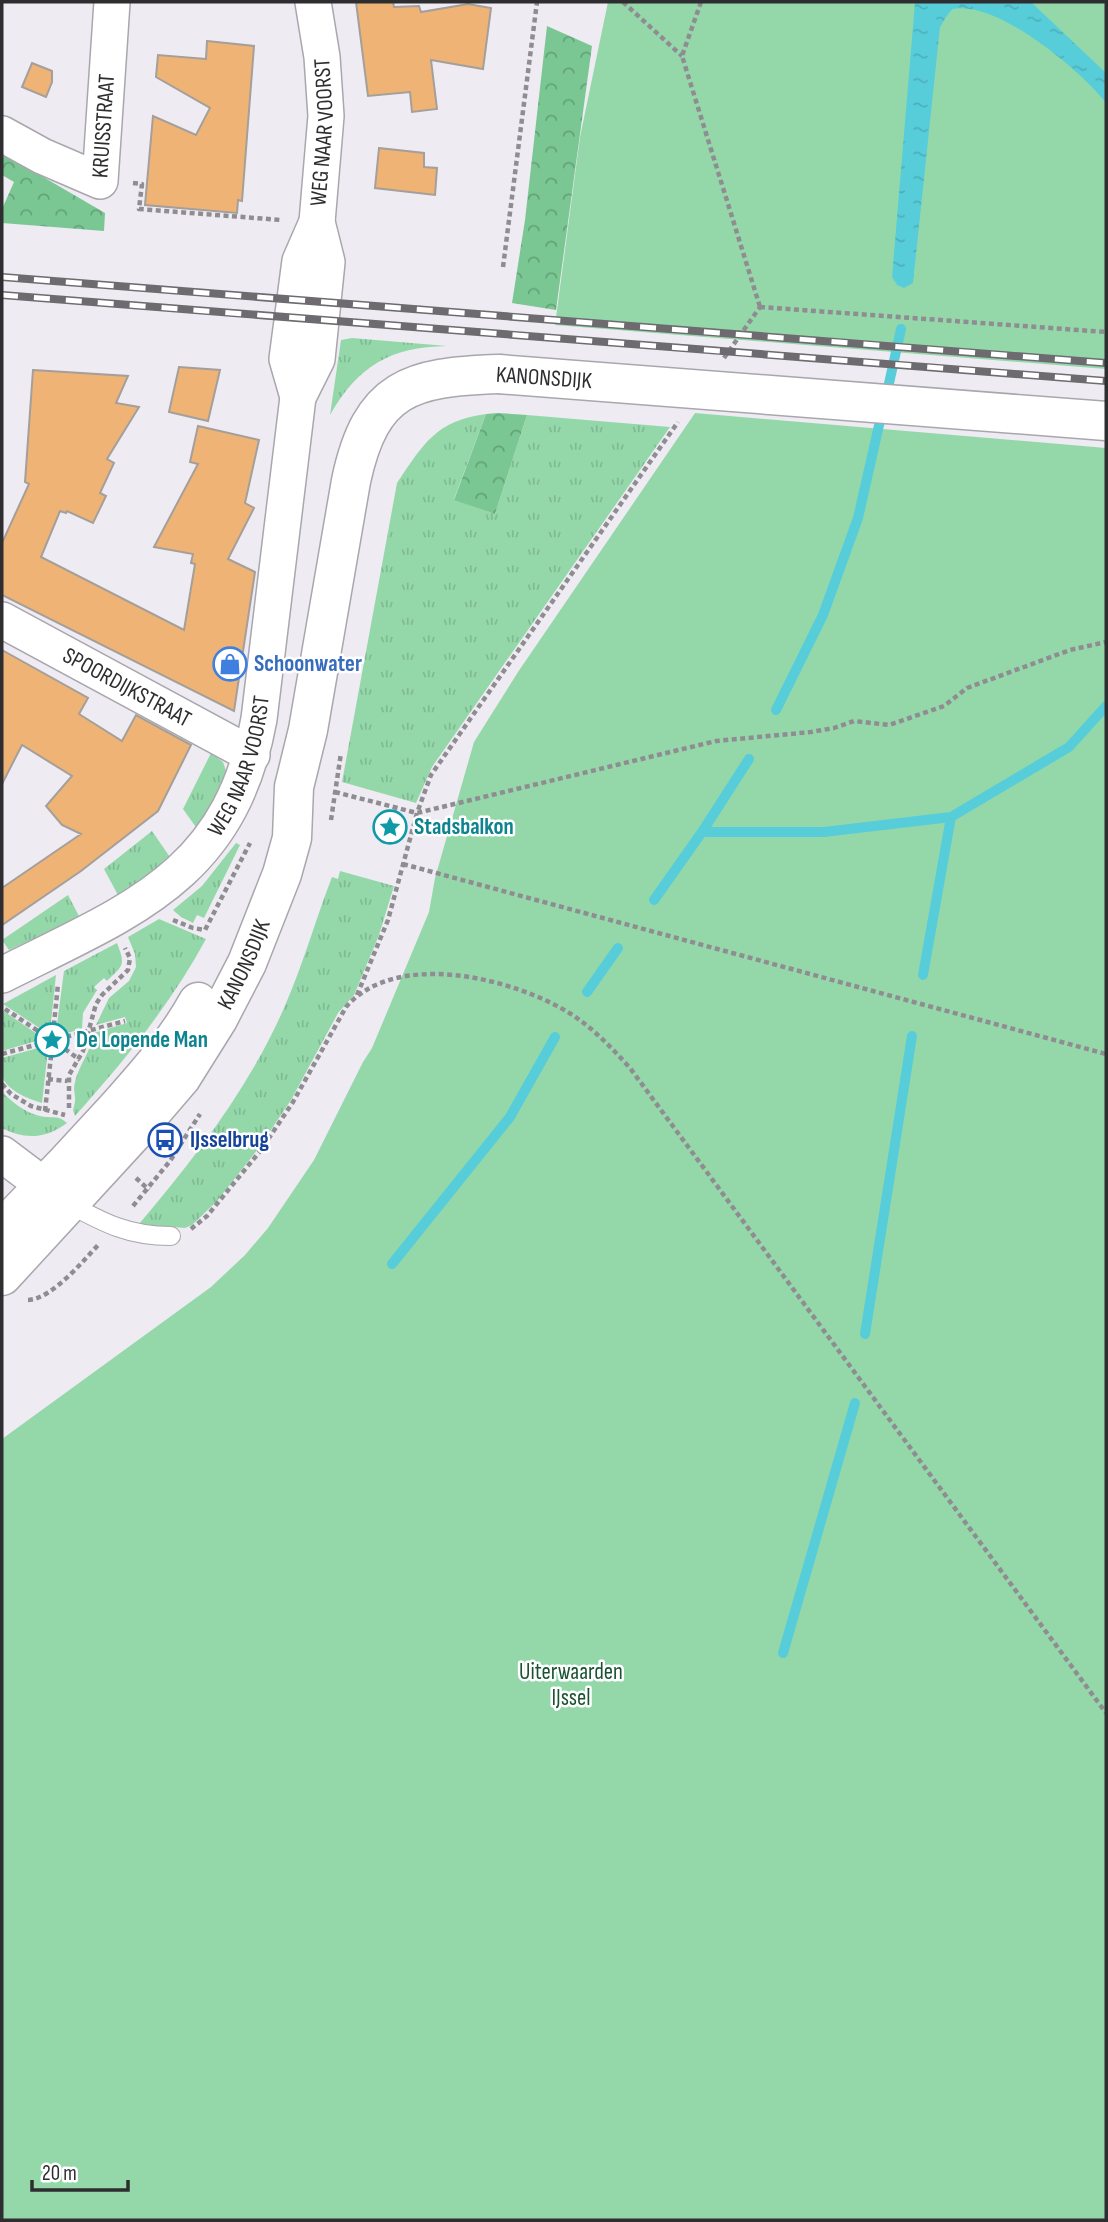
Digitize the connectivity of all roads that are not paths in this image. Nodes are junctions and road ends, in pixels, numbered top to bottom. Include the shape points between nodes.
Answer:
1 (112, 2) edge
2 (313, 2) edge
3 (2, 134) edge
4 (1106, 421) edge
5 (2, 621) edge
6 (252, 755) junction
7 (2, 975) edge
8 (2, 1154) edge
9 (56, 1195) junction
10 (2, 1230) edge
11 (171, 1236) road end
12 (12, 1288) edge

1 - 3 street, KRUISSTRAAT via 100,181
2 - 6 street, WEG NAAR VOORST via 323,57 326,116 317,222 327,262 317,359 298,397
4 - 9 street, KANONSDIJK, bridge via 499,374 446,377 393,396 365,432 357,454 294,787 292,838 247,963 181,1077 139,1127
5 - 6 street, SPOORDIJKSTRAAT
6 - 7 street, WEG NAAR VOORST via 228,812 172,881 127,911
8 - 9 street
9 - 10 street, KANONSDIJK
9 - 11 lane via 113,1228
9 - 12 street, KANONSDIJK

